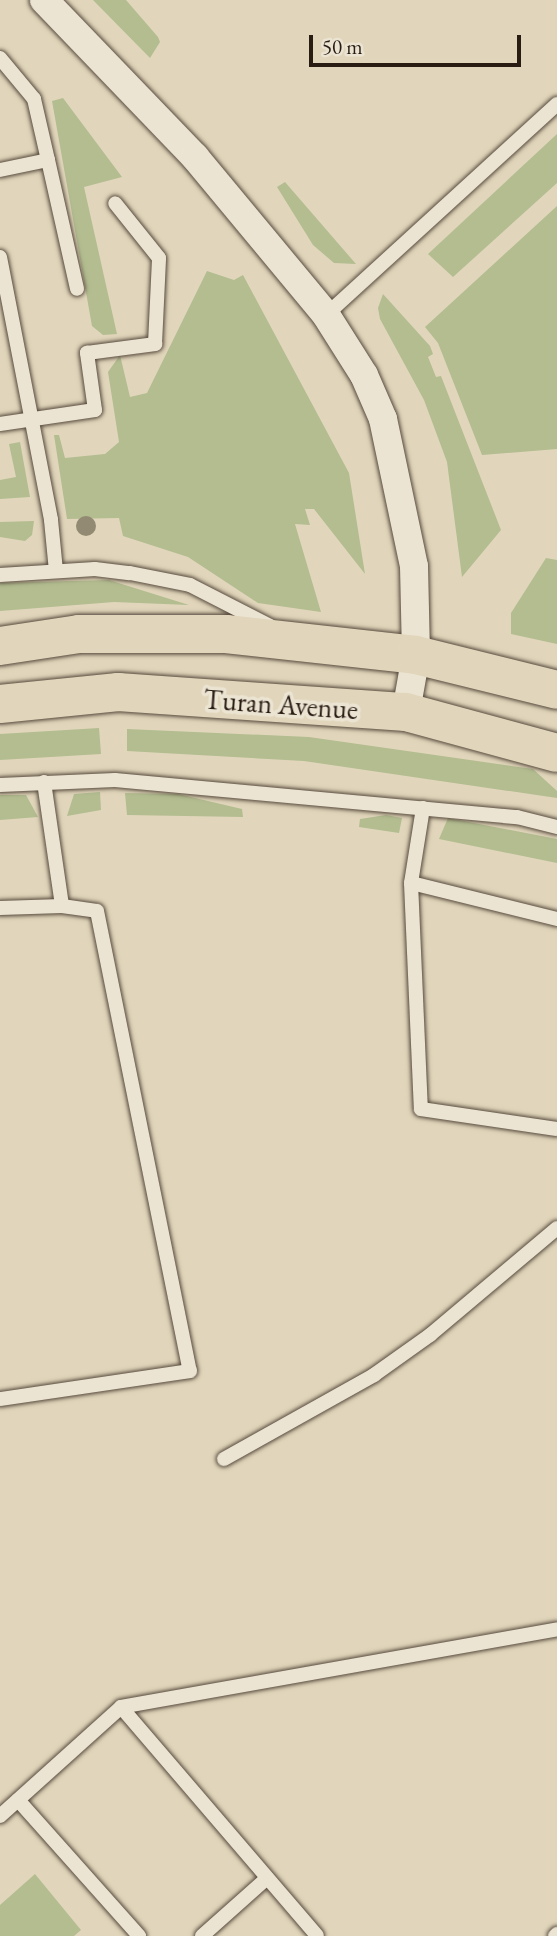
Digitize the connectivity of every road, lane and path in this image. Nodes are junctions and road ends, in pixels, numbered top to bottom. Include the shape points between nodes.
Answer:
1 (44, 0) edge
2 (0, 58) edge
3 (557, 104) edge
4 (48, 160) junction
5 (0, 170) edge
6 (115, 202) dead end
7 (0, 257) edge
8 (77, 289) dead end
9 (326, 315) junction
10 (32, 420) junction
11 (0, 424) edge
12 (56, 571) junction
13 (0, 575) edge
14 (306, 644) junction
15 (0, 646) edge
16 (416, 655) junction
17 (557, 690) edge
18 (0, 704) edge
19 (407, 712) junction
20 (557, 753) edge
21 (44, 782) junction
22 (0, 785) edge
23 (423, 808) junction
24 (557, 827) edge
25 (411, 883) junction
26 (62, 906) junction
27 (0, 908) edge
28 (557, 919) edge
29 (557, 1129) edge
30 (557, 1227) edge
31 (0, 1399) edge
32 (224, 1459) dead end
33 (557, 1629) edge
34 (121, 1707) junction
35 (18, 1800) junction
36 (0, 1816) edge
37 (267, 1878) junction
38 (139, 1936) edge
39 (202, 1936) edge
40 (317, 1936) edge

1 - 9 street via 195,157
2 - 4 lane via 34,99
3 - 9 lane
4 - 5 lane
4 - 8 lane
6 - 10 lane via 159,258 155,344 87,353 95,410
7 - 10 lane
9 - 16 street via 364,375 383,419 414,566
10 - 11 lane
10 - 12 lane
12 - 13 lane
12 - 14 lane via 95,569 190,585
14 - 15 main road via 226,634 79,634
14 - 16 main road
16 - 17 main road
16 - 19 street
18 - 19 main road, Turan Avenue via 118,692
19 - 20 main road, Turan Avenue
21 - 22 lane
21 - 23 lane via 115,780
21 - 26 lane
23 - 24 lane via 517,817
23 - 25 lane
25 - 28 lane
25 - 29 lane via 421,1109
26 - 27 lane
26 - 31 lane via 97,911 190,1371
30 - 32 lane via 430,1335 374,1375
33 - 34 lane
34 - 35 lane
34 - 37 lane
35 - 36 lane
35 - 38 lane
37 - 39 lane
37 - 40 lane

